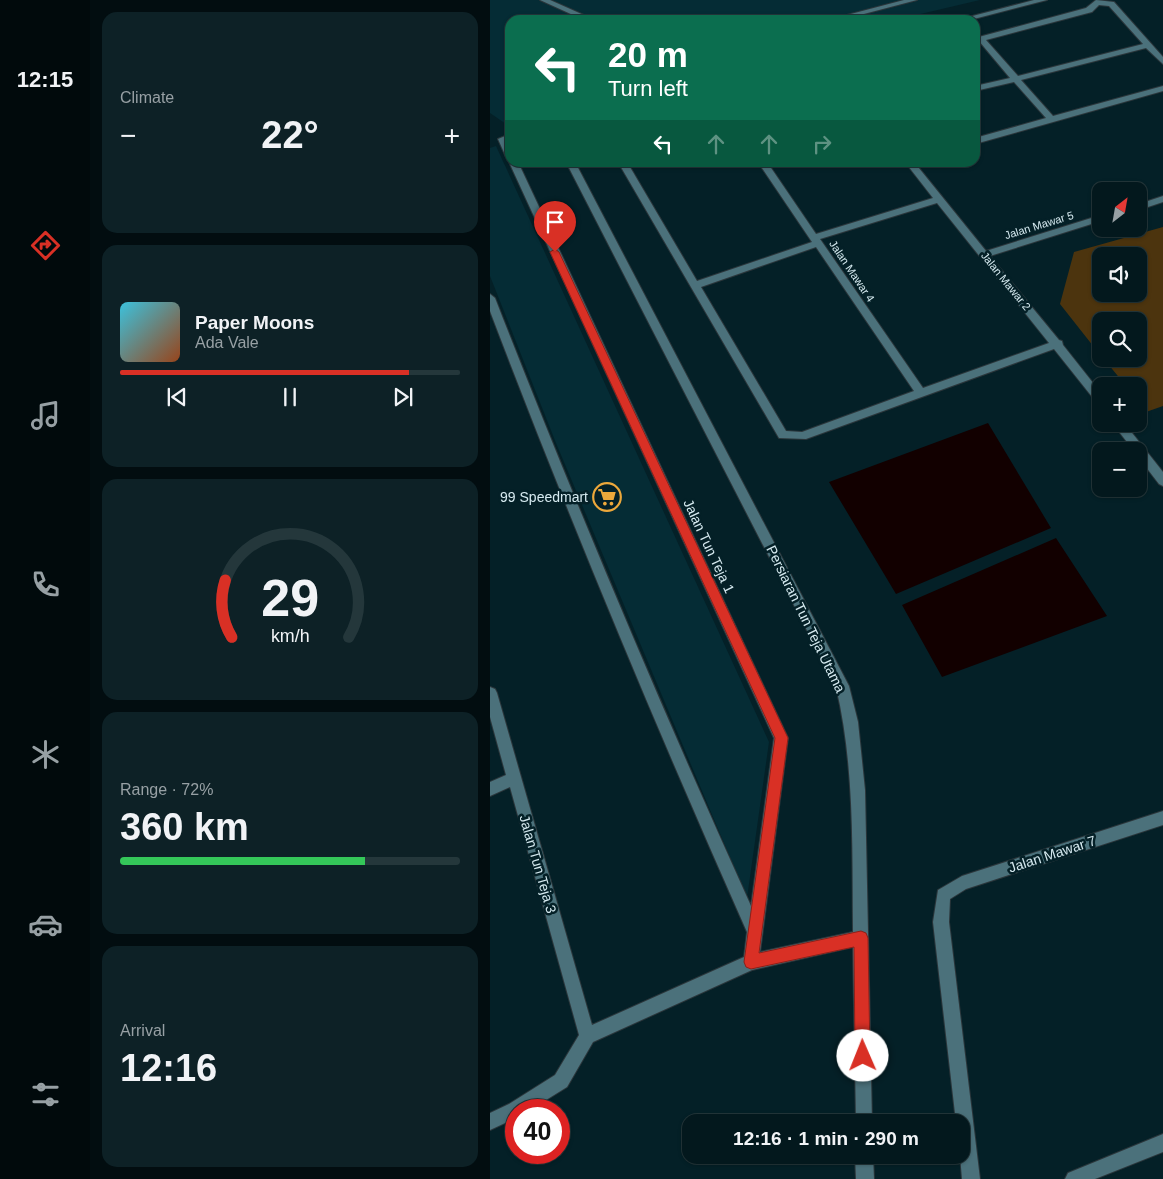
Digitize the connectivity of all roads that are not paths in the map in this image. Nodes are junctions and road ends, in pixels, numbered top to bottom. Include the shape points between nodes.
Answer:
1 (544, 0) edge
2 (913, 0) edge
3 (1043, 0) edge
4 (1100, 2) edge
5 (1115, 2) edge
6 (579, 15) edge
7 (852, 15) edge
8 (980, 15) edge
9 (980, 39) edge
10 (980, 42) edge
11 (1148, 45) junction
12 (1163, 62) edge
13 (1016, 79) junction
14 (980, 88) edge
15 (1163, 88) edge
16 (1051, 119) junction
17 (505, 138) edge
18 (980, 140) edge
19 (490, 143) edge
20 (515, 167) edge
21 (573, 167) edge
22 (625, 167) edge
23 (765, 167) edge
24 (913, 167) edge
25 (938, 199) junction
26 (1163, 199) edge
27 (1148, 204) edge
28 (1092, 221) edge
29 (816, 241) junction
30 (984, 255) junction
31 (694, 285) junction
32 (490, 298) edge
33 (1058, 344) junction
34 (1092, 388) edge
35 (921, 394) junction
36 (1126, 432) edge
37 (1163, 480) edge
38 (490, 693) edge
39 (514, 778) junction
40 (490, 789) edge
41 (1163, 818) edge
42 (755, 932) junction
43 (861, 938) junction
44 (751, 962) junction
45 (586, 1036) junction
46 (864, 1114) edge
47 (490, 1122) edge
48 (1163, 1143) edge
49 (864, 1164) edge
50 (865, 1179) edge
51 (971, 1179) edge
52 (1074, 1179) edge

1 - 6 street
2 - 7 street
3 - 8 street
4 - 5 street
4 - 9 street via 1089,10
5 - 11 street
10 - 13 street
11 - 12 street
11 - 13 street
13 - 14 street
13 - 16 street
15 - 16 street
16 - 18 street
17 - 19 street
20 - 42 street, Jalan Tun Teja 1 via 782,738
21 - 43 street, Persiaran Tun Teja Utama via 842,686 852,722 858,790
22 - 31 street
23 - 29 street, Jalan Mawar 4
24 - 25 street, Jalan Mawar 2
25 - 29 street
25 - 30 street, Jalan Mawar 2
26 - 27 street
28 - 30 street, Jalan Mawar 5
29 - 31 street
29 - 35 street, Jalan Mawar 4
30 - 33 street, Jalan Mawar 2
31 - 35 street via 783,435 802,436
32 - 42 street via 628,644
33 - 34 street, Jalan Mawar 2
33 - 35 street
36 - 37 street
38 - 39 street, Jalan Tun Teja 3
39 - 40 street
39 - 45 street, Jalan Tun Teja 3
41 - 51 street, Jalan Mawar 7 via 962,883 943,895 941,922
42 - 44 street, Jalan Tun Teja 1
43 - 44 street
43 - 46 street, Persiaran Tun Teja Utama
44 - 45 street
45 - 47 street via 561,1081
48 - 52 street
49 - 50 street

